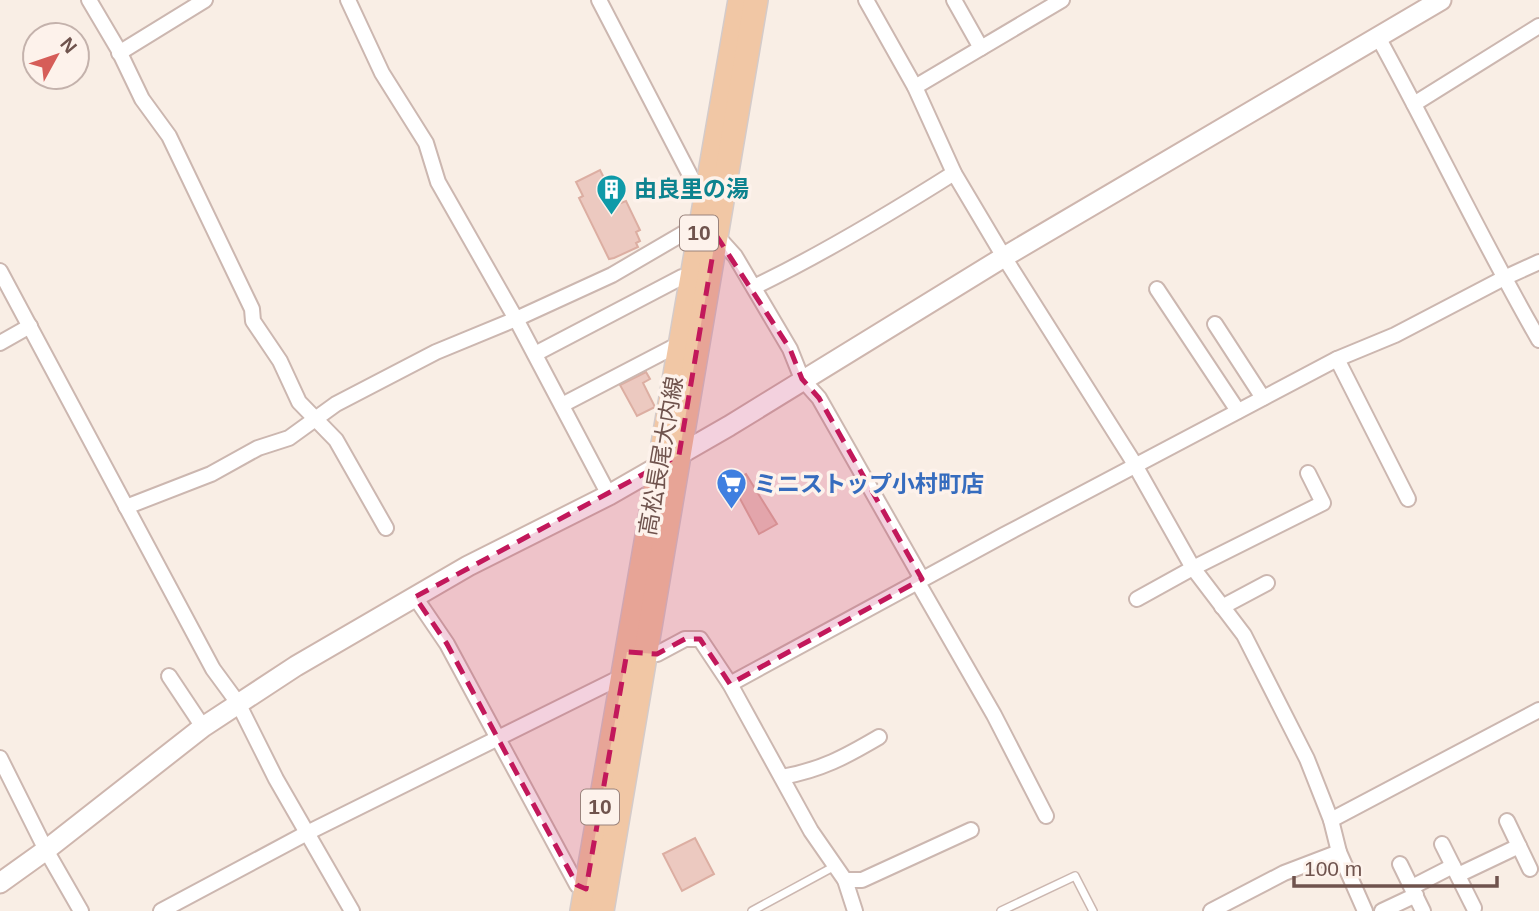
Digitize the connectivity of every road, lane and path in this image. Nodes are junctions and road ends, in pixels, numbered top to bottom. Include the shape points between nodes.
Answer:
1 (89, 0) edge
2 (205, 0) edge
3 (348, 0) edge
4 (598, 0) edge
5 (740, 0) edge
6 (756, 0) edge
7 (866, 0) edge
8 (954, 0) edge
9 (1441, 0) edge
10 (1053, 2) edge
11 (1539, 26) edge
12 (1378, 37) junction
13 (981, 47) junction
14 (120, 53) junction
15 (915, 87) junction
16 (1415, 104) junction
17 (954, 173) junction
18 (707, 220) junction
19 (1004, 257) junction
20 (1539, 262) edge
21 (0, 271) edge
22 (682, 277) dead end
23 (1504, 278) junction
24 (754, 288) junction
25 (1157, 289) dead end
26 (516, 319) junction
27 (1215, 324) dead end
28 (30, 326) junction
29 (1539, 340) edge
30 (0, 343) edge
31 (681, 343) junction
32 (535, 354) junction
33 (1337, 359) junction
34 (802, 379) junction
35 (1263, 398) junction
36 (562, 405) junction
37 (1238, 411) junction
38 (315, 418) junction
39 (680, 454) junction
40 (1135, 466) junction
41 (659, 467) junction
42 (1308, 473) dead end
43 (610, 495) junction
44 (1409, 499) dead end
45 (126, 507) junction
46 (386, 528) dead end
47 (1193, 568) junction
48 (920, 580) junction
49 (1267, 583) dead end
50 (415, 597) junction
51 (1137, 599) dead end
52 (1222, 607) junction
53 (636, 652) junction
54 (169, 676) dead end
55 (623, 676) junction
56 (730, 684) junction
57 (238, 703) junction
58 (1539, 710) edge
59 (203, 727) junction
60 (879, 737) dead end
61 (497, 739) junction
62 (2, 766) edge
63 (782, 777) junction
64 (1046, 816) dead end
65 (1331, 820) junction
66 (1507, 821) dead end
67 (971, 830) dead end
68 (307, 833) junction
69 (1442, 844) dead end
70 (1519, 846) junction
71 (46, 850) junction
72 (1339, 852) junction
73 (1401, 864) dead end
74 (835, 866) junction
75 (1530, 869) dead end
76 (1456, 871) junction
77 (845, 880) junction
78 (0, 883) edge
79 (1414, 891) junction
80 (584, 900) edge
81 (1474, 908) dead end
82 (758, 910) edge
83 (81, 911) edge
84 (161, 911) edge
85 (352, 911) edge
86 (602, 911) edge
87 (855, 911) edge
88 (1001, 911) edge
89 (1093, 911) edge
90 (1211, 911) edge
91 (1366, 911) edge
92 (1382, 911) edge
93 (1423, 911) edge

1 - 14 street
2 - 14 street
3 - 26 street via 382,73 426,143 438,182
4 - 18 street
5 - 18 main road, 高松長尾大内線 / 10
6 - 18 main road, 高松長尾大内線 / 10
7 - 15 street
8 - 13 street
9 - 12 street
10 - 13 street
11 - 16 street
12 - 16 street
12 - 19 street
13 - 15 street
14 - 38 street via 142,99 169,136 252,309 253,321 281,361 299,402
15 - 17 street
16 - 23 street
17 - 19 street
17 - 24 street via 871,225
18 - 24 street
18 - 26 street via 612,275
18 - 31 main road, 高松長尾大内線 / 10
18 - 39 main road, 高松長尾大内線 / 10
19 - 34 street
19 - 40 street
20 - 23 street
21 - 28 street
22 - 32 street
23 - 29 street
23 - 33 street via 1395,335
24 - 34 street
25 - 37 street
26 - 32 street
26 - 38 street via 436,352
27 - 35 street
28 - 30 street
28 - 45 street
31 - 36 street
31 - 41 main road, 高松長尾大内線 / 10
32 - 36 street
33 - 35 street
33 - 44 street
34 - 39 street
34 - 48 street via 819,398
35 - 37 street
36 - 43 street
37 - 40 street
38 - 45 street via 289,438
38 - 46 street via 337,440
39 - 41 street
39 - 53 main road, 高松長尾大内線 / 10
40 - 47 street
40 - 48 street
41 - 43 street
41 - 53 main road, 高松長尾大内線 / 10
42 - 47 street via 1323,503
43 - 50 street
45 - 57 street via 213,669
47 - 51 street
47 - 52 street
48 - 56 street
48 - 64 street
49 - 52 street
50 - 57 street
50 - 61 street via 447,644
52 - 65 street via 1244,635 1307,759
53 - 55 main road, 高松長尾大内線 / 10
53 - 56 street via 657,654 685,639 700,639
53 - 86 main road, 高松長尾大内線 / 10
54 - 59 street
55 - 61 street
55 - 80 main road, 高松長尾大内線 / 10
56 - 63 street
57 - 59 street
57 - 68 street
58 - 65 street
59 - 71 street
60 - 63 street via 835,762
61 - 68 street
61 - 80 street
62 - 71 street
63 - 74 street
65 - 72 street
66 - 70 street
67 - 77 street via 862,880
68 - 84 street
68 - 85 street
69 - 76 street
70 - 75 street
70 - 76 street
71 - 78 street
71 - 83 street
72 - 90 street via 1284,873
72 - 91 street
73 - 79 street
74 - 77 street
74 - 82 lane
76 - 79 street
76 - 81 street
77 - 87 street
79 - 92 street
79 - 93 street
88 - 89 lane via 1074,876

